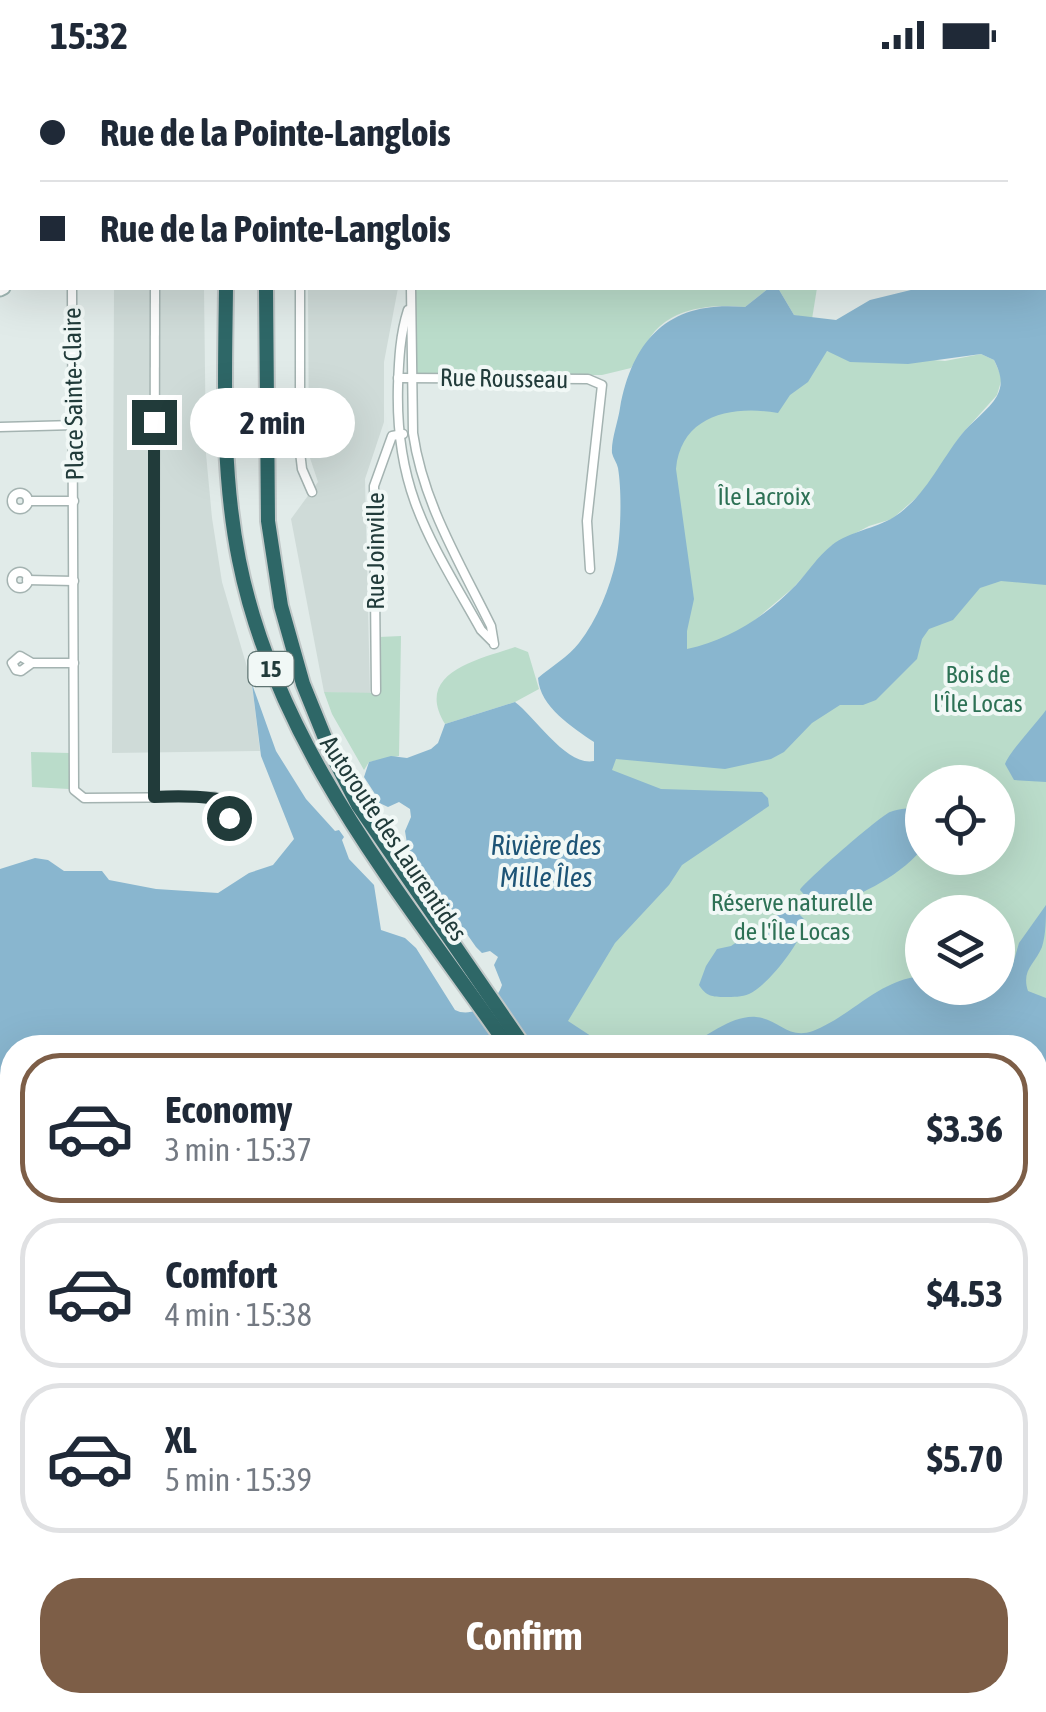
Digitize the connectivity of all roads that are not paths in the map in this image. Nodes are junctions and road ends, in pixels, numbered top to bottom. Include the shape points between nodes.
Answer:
1 (72, 290) edge
2 (155, 290) edge
3 (226, 290) edge
4 (266, 290) edge
5 (300, 290) edge
6 (411, 290) edge
7 (410, 306) junction
8 (412, 377) junction
9 (398, 378) junction
10 (75, 425) junction
11 (0, 426) edge
12 (413, 433) junction
13 (398, 434) junction
14 (312, 492) dead end
15 (28, 501) dead end
16 (74, 501) junction
17 (440, 525) junction
18 (428, 535) junction
19 (590, 569) dead end
20 (27, 580) dead end
21 (74, 581) junction
22 (32, 663) dead end
23 (74, 663) junction
24 (376, 690) dead end
25 (154, 797) junction
26 (230, 804) dead end
27 (479, 993) junction
28 (502, 1035) edge
29 (514, 1035) edge

1 - 10 street, Place Sainte-Claire
2 - 25 street
3 - 27 highway, Autoroute des Laurentides / 15 via 232,518 267,660 321,775
4 - 27 highway, Autoroute des Laurentides / 15 via 268,522 296,663 352,794
5 - 14 street via 300,452
6 - 7 street
7 - 8 street
7 - 9 street
8 - 9 street, Rue Rousseau
8 - 12 street
8 - 19 street, Rue Rousseau via 588,379 602,385 587,521
9 - 13 street
10 - 11 street
10 - 16 street, Place Sainte-Claire
12 - 13 street
12 - 17 street
13 - 18 street via 406,479
13 - 24 street, Rue Joinville via 374,486
15 - 16 street, Place Sainte-Claire
16 - 21 street, Place Sainte-Claire
17 - 18 street
17 - 18 street via 492,626 494,644
20 - 21 street
21 - 23 street, Place Sainte-Claire
22 - 23 street
23 - 25 street, Place Sainte-Claire via 75,792 84,798
25 - 26 street via 215,797
27 - 28 highway, Autoroute des Laurentides / 15
27 - 29 highway, Autoroute des Laurentides / 15

